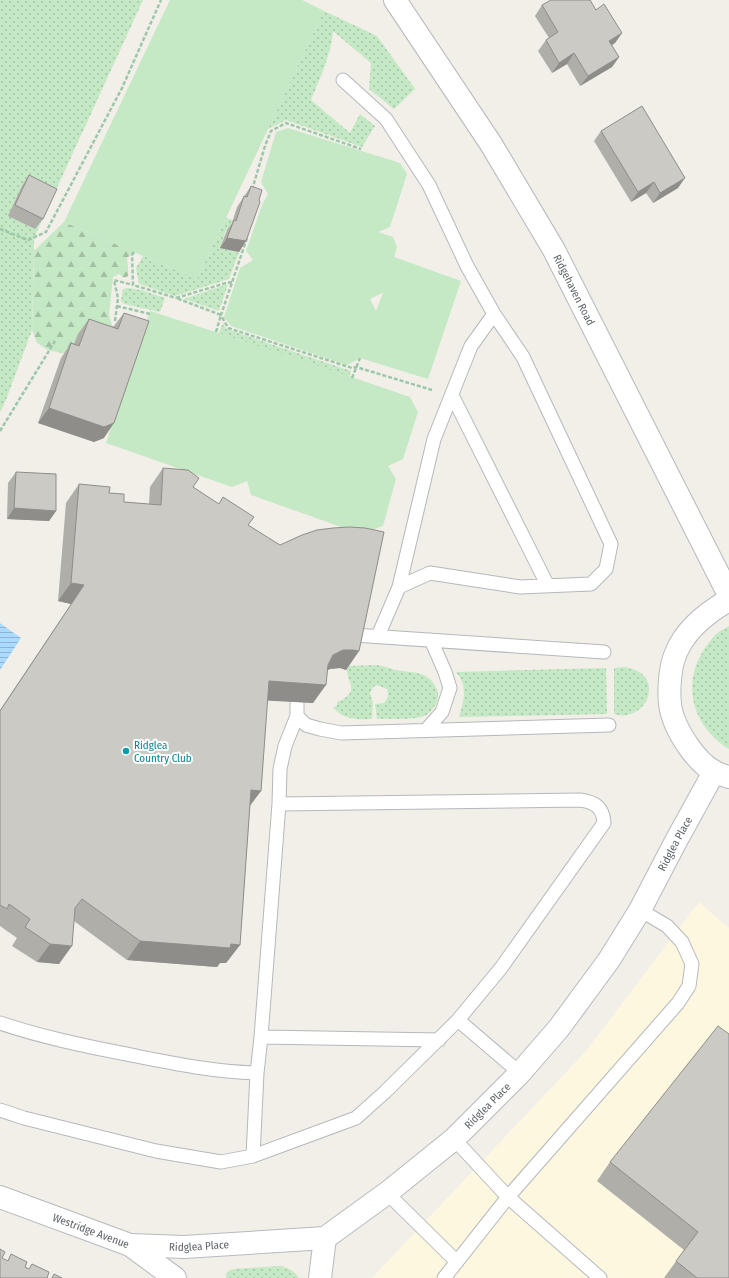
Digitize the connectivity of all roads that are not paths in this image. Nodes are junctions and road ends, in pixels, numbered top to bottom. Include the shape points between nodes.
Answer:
1 (395, 0) edge
2 (343, 80) dead end
3 (494, 314) junction
4 (452, 395) junction
5 (548, 586) junction
6 (399, 587) junction
7 (729, 595) edge
8 (729, 600) edge
9 (354, 635) edge
10 (378, 636) junction
11 (431, 640) junction
12 (604, 652) dead end
13 (609, 725) dead end
14 (426, 730) junction
15 (721, 775) edge
16 (279, 804) junction
17 (640, 910) junction
18 (458, 1020) junction
19 (0, 1023) edge
20 (261, 1037) junction
21 (439, 1040) junction
22 (520, 1073) junction
23 (257, 1074) junction
24 (0, 1110) edge
25 (454, 1139) junction
26 (253, 1156) junction
27 (387, 1193) junction
28 (0, 1197) edge
29 (508, 1197) junction
30 (325, 1238) junction
31 (130, 1245) junction
32 (457, 1262) junction
33 (168, 1276) edge
34 (320, 1278) edge
35 (444, 1278) edge
36 (600, 1278) edge

1 - 7 street, Ridgehaven Road via 491,144 554,250
2 - 3 lane via 386,119 425,179 467,266
3 - 4 lane via 471,346
3 - 5 lane via 523,357 610,544 606,568 591,584
4 - 5 lane
4 - 6 lane via 434,439
5 - 6 lane via 520,587 430,573
6 - 10 lane
8 - 15 street via 713,610 686,635 675,654 671,676 672,716 698,758
9 - 10 lane
10 - 11 lane
11 - 12 lane
11 - 14 lane via 450,688 442,712
13 - 14 lane
14 - 16 lane via 341,733 320,730 306,725 297,709 280,769
15 - 17 street, Ridglea Place via 676,841
16 - 18 lane via 580,800 590,801 599,807 604,815 604,823 598,833 501,968
16 - 20 lane
17 - 22 street, Ridglea Place via 609,960 559,1028
17 - 29 lane via 667,926 682,942 692,964 689,986 678,1003
18 - 21 lane
18 - 22 lane
19 - 23 lane via 110,1051 229,1072
20 - 21 lane
20 - 23 lane
21 - 26 lane via 356,1118
22 - 25 street, Ridglea Place
23 - 26 lane
24 - 26 lane via 156,1151 221,1162
25 - 27 street, Ridglea Place
25 - 29 lane
27 - 30 street, Ridglea Place
27 - 32 lane
28 - 31 street, Westridge Avenue
29 - 32 lane
29 - 36 lane
30 - 31 street, Ridglea Place via 184,1247
30 - 34 street
31 - 33 street, Westridge Avenue
32 - 35 lane

